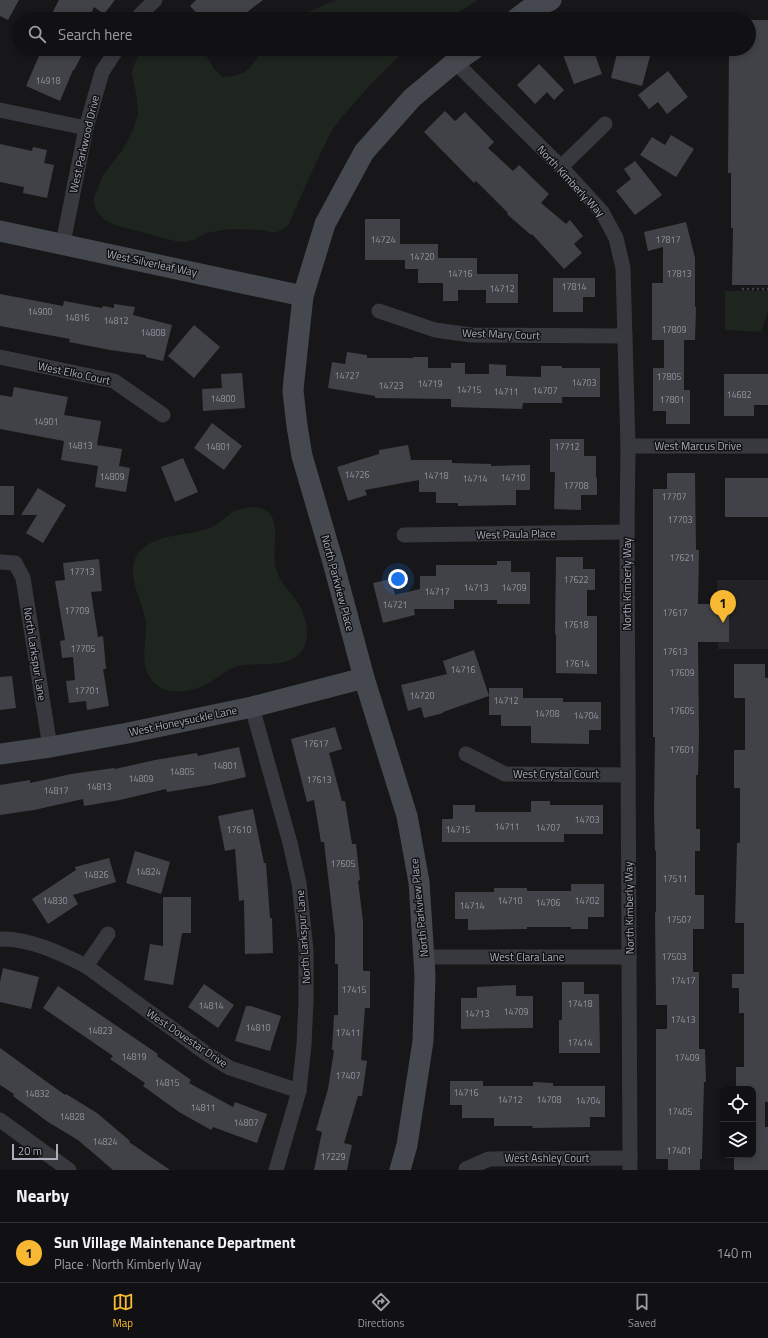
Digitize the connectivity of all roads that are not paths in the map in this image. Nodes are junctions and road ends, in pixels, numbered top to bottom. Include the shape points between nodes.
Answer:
1 (154, 0) edge
2 (551, 0) edge
3 (143, 12) edge
4 (525, 12) edge
5 (112, 56) edge
6 (464, 56) edge
7 (455, 62) junction
8 (0, 110) edge
9 (605, 124) dead end
10 (86, 128) junction
11 (561, 168) junction
12 (0, 231) edge
13 (62, 243) junction
14 (303, 296) junction
15 (379, 311) dead end
16 (625, 336) junction
17 (0, 357) edge
18 (163, 416) dead end
19 (628, 446) junction
20 (768, 446) edge
21 (627, 532) junction
22 (404, 535) dead end
23 (7, 562) edge
24 (364, 678) junction
25 (252, 707) junction
26 (50, 747) junction
27 (0, 754) edge
28 (466, 754) dead end
29 (628, 775) junction
30 (108, 934) dead end
31 (0, 939) edge
32 (424, 957) junction
33 (629, 957) junction
34 (86, 966) junction
35 (299, 1091) junction
36 (0, 1120) edge
37 (630, 1164) edge
38 (466, 1169) edge
39 (69, 1170) edge
40 (276, 1170) edge
41 (400, 1170) edge

1 - 3 street
2 - 4 street
5 - 10 street, West Parkwood Drive via 102,72
6 - 7 street, North Parkview Place
7 - 11 street, North Kimberly Way
7 - 14 street, North Parkview Place via 412,98 364,152 325,224
8 - 10 street
9 - 11 street
10 - 13 street, West Parkwood Drive
11 - 16 street, North Kimberly Way via 602,212 616,238 623,268
12 - 13 street, West Silverleaf Way
13 - 14 street, West Silverleaf Way
14 - 24 street, North Parkview Place via 293,390 297,426 302,456
15 - 16 street, West Mary Court via 435,330 471,335
16 - 19 street, North Kimberly Way
17 - 18 street, West Elko Court via 114,381
19 - 20 street, West Marcus Drive
19 - 21 street, North Kimberly Way
21 - 22 street, West Paula Place
21 - 29 street, North Kimberly Way
23 - 26 street, North Larkspur Lane via 23,578
24 - 25 street, West Honeysuckle Lane
24 - 32 street, North Parkview Place via 407,816 419,882
25 - 26 street, West Honeysuckle Lane
25 - 35 street, North Larkspur Lane via 299,883 306,950 306,1000
26 - 27 street, West Honeysuckle Lane
28 - 29 street, West Crystal Court via 506,774
29 - 33 street, North Kimberly Way
30 - 34 street
31 - 34 street, West Dovestar Drive via 33,944
32 - 33 street, West Clara Lane
32 - 41 street, North Parkview Place via 423,1041 408,1138
33 - 37 street, North Kimberly Way
34 - 35 street, West Dovestar Drive via 230,1068
35 - 40 street, North Larkspur Lane
36 - 39 street
37 - 38 street, West Ashley Court via 489,1159

